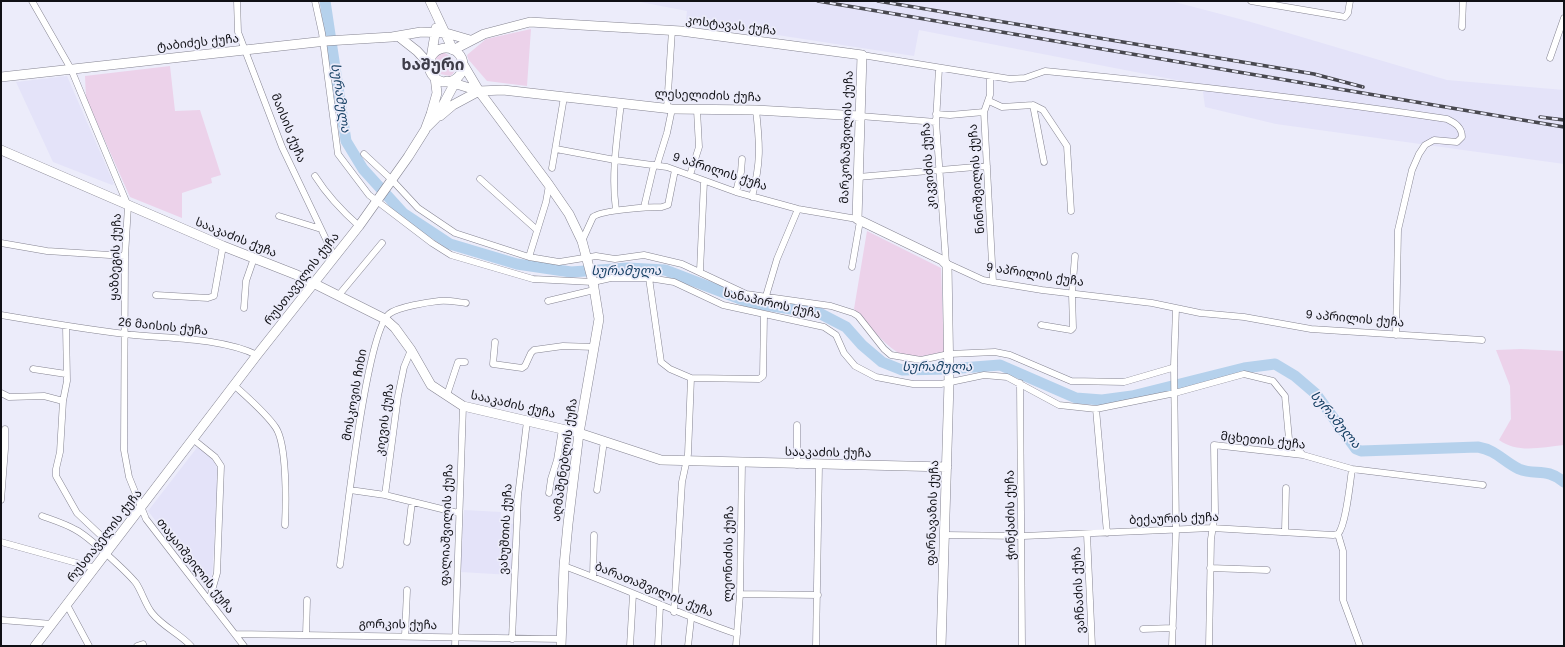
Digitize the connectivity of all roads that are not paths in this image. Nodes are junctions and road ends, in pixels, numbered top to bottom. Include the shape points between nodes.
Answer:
1 (32, 1) edge
2 (237, 1) edge
3 (315, 1) edge
4 (430, 1) edge
5 (1251, 1) edge
6 (1294, 1) edge
7 (1350, 1) edge
8 (1463, 1) edge
9 (1293, 8) junction
10 (439, 18) junction
11 (1564, 18) edge
12 (1462, 27) dead end
13 (672, 30) junction
14 (435, 32) junction
15 (446, 33) junction
16 (398, 36) junction
17 (470, 40) junction
18 (324, 42) junction
19 (245, 50) junction
20 (453, 50) junction
21 (862, 55) junction
22 (1550, 58) dead end
23 (430, 62) junction
24 (463, 64) junction
25 (939, 68) junction
26 (71, 69) junction
27 (990, 76) junction
28 (1, 77) edge
29 (435, 77) junction
30 (454, 80) junction
31 (479, 91) junction
32 (564, 97) junction
33 (989, 101) junction
34 (621, 103) junction
35 (1033, 105) junction
36 (670, 108) junction
37 (697, 110) junction
38 (756, 110) junction
39 (984, 112) junction
40 (936, 114) junction
41 (860, 116) junction
42 (436, 118) junction
43 (936, 122) junction
44 (425, 130) junction
45 (556, 149) junction
46 (1, 150) edge
47 (364, 154) dead end
48 (742, 159) dead end
49 (615, 160) junction
50 (1044, 162) dead end
51 (655, 165) junction
52 (987, 166) junction
53 (552, 168) dead end
54 (675, 170) junction
55 (938, 170) junction
56 (690, 175) junction
57 (315, 176) dead end
58 (858, 177) junction
59 (480, 179) dead end
60 (391, 181) junction
61 (704, 181) junction
62 (549, 185) junction
63 (736, 192) junction
64 (752, 197) junction
65 (377, 201) junction
66 (128, 206) junction
67 (644, 207) junction
68 (798, 209) junction
69 (616, 210) junction
70 (1071, 211) dead end
71 (279, 216) dead end
72 (859, 220) junction
73 (359, 226) junction
74 (321, 229) junction
75 (537, 230) junction
76 (582, 242) junction
77 (1, 243) edge
78 (382, 243) dead end
79 (222, 246) junction
80 (125, 256) junction
81 (1075, 256) dead end
82 (529, 257) junction
83 (254, 258) junction
84 (335, 258) junction
85 (587, 259) junction
86 (946, 263) junction
87 (852, 267) dead end
88 (700, 271) junction
89 (649, 278) junction
90 (993, 282) junction
91 (593, 283) junction
92 (314, 284) junction
93 (1072, 294) junction
94 (156, 295) dead end
95 (338, 296) junction
96 (766, 296) junction
97 (548, 301) dead end
98 (466, 303) dead end
99 (244, 308) dead end
100 (1176, 308) junction
101 (1, 315) edge
102 (764, 315) junction
103 (385, 319) junction
104 (1041, 325) dead end
105 (66, 326) junction
106 (125, 334) junction
107 (1396, 335) junction
108 (1482, 340) dead end
109 (495, 342) dead end
110 (595, 347) junction
111 (411, 350) junction
112 (257, 355) junction
113 (949, 358) junction
114 (465, 362) dead end
115 (1175, 368) junction
116 (33, 369) dead end
117 (66, 374) junction
118 (691, 378) junction
119 (949, 382) junction
120 (1020, 383) junction
121 (235, 386) junction
122 (1, 393) edge
123 (1175, 393) junction
124 (447, 395) junction
125 (63, 401) junction
126 (463, 406) junction
127 (1096, 409) junction
128 (527, 421) junction
129 (797, 425) dead end
130 (4, 429) dead end
131 (562, 429) junction
132 (579, 433) junction
133 (194, 440) junction
134 (604, 441) junction
135 (1303, 455) junction
136 (686, 462) junction
137 (742, 463) junction
138 (797, 464) junction
139 (819, 465) junction
140 (946, 467) junction
141 (1352, 469) junction
142 (1483, 485) dead end
143 (1286, 488) dead end
144 (350, 490) junction
145 (597, 490) dead end
146 (549, 493) dead end
147 (385, 495) junction
148 (1, 500) edge
149 (412, 502) junction
150 (141, 510) junction
151 (458, 513) junction
152 (42, 516) dead end
153 (285, 525) dead end
154 (1212, 528) junction
155 (1176, 530) junction
156 (1284, 531) junction
157 (1107, 533) junction
158 (1087, 534) junction
159 (1338, 534) junction
160 (944, 535) junction
161 (594, 536) dead end
162 (1023, 536) junction
163 (1, 542) edge
164 (407, 542) dead end
165 (112, 546) junction
166 (106, 554) junction
167 (340, 565) dead end
168 (564, 566) junction
169 (95, 568) junction
170 (1210, 568) junction
171 (1267, 570) dead end
172 (594, 577) junction
173 (407, 590) dead end
174 (633, 594) junction
175 (740, 594) junction
176 (818, 595) junction
177 (307, 600) dead end
178 (209, 601) junction
179 (67, 605) junction
180 (660, 605) junction
181 (674, 612) junction
182 (691, 619) junction
183 (1, 620) edge
184 (52, 624) junction
185 (1173, 628) junction
186 (1143, 630) dead end
187 (235, 634) junction
188 (737, 634) junction
189 (306, 635) junction
190 (405, 636) junction
191 (455, 636) junction
192 (512, 638) junction
193 (550, 639) junction
194 (561, 643) edge
195 (36, 646) edge
196 (90, 646) edge
197 (191, 646) edge
198 (244, 646) edge
199 (455, 646) edge
200 (549, 646) edge
201 (630, 646) edge
202 (658, 646) edge
203 (688, 646) edge
204 (736, 646) edge
205 (816, 646) edge
206 (941, 646) edge
207 (1022, 646) edge
208 (1092, 646) edge
209 (1172, 646) edge
210 (1210, 646) edge
211 (1360, 646) edge

1 - 26 street, ყაზბეგის ქუჩა
2 - 19 street, მაისის ქუჩა via 238,32
3 - 18 street, სანაპიროს ქუჩა
4 - 10 street
5 - 9 street
6 - 9 street
7 - 9 street via 1345,17
8 - 12 street
10 - 14 street
10 - 15 street
11 - 22 street
13 - 17 street, კოსტავას ქუჩა via 530,22
13 - 21 street, კოსტავას ქუჩა
13 - 36 street
14 - 15 street, ტაბიძეს ქუჩა
14 - 16 street, ტაბიძეს ქუჩა
14 - 23 street
15 - 17 street
15 - 20 street
16 - 18 street, ტაბიძეს ქუჩა
16 - 23 street
17 - 20 street, კოსტავას ქუჩა
18 - 19 street, ტაბიძეს ქუჩა
18 - 65 street, სანაპიროს ქუჩა via 338,154 369,195
19 - 26 street, ტაბიძეს ქუჩა
19 - 74 street, მაისის ქუჩა via 282,147
20 - 23 street via 440,50
20 - 24 street via 461,57
21 - 25 street, კოსტავას ქუჩა
21 - 41 street, მარკოზაშვილის ქუჩა
23 - 29 street
24 - 30 street
24 - 31 street
25 - 27 street, კოსტავას ქუჩა
25 - 40 street, კიკვიძის ქუჩა
26 - 28 street, ტაბიძეს ქუჩა
26 - 66 street, ყაზბეგის ქუჩა
27 - 33 street, ნინოშვილის ქუჩა
27 - 107 street, კოსტავას ქუჩა via 1017,79 1045,71 1184,84 1339,102 1447,119 1456,124 1462,132 1457,142 1434,140 1425,145 1412,170 1398,230
29 - 30 street
29 - 44 street, რუსთაველის ქუჩა via 436,100
30 - 31 street
30 - 42 street, რუსთაველის ქუჩა
31 - 32 street, ლესელიძის ქუჩა via 503,90
31 - 42 street
31 - 62 street
32 - 34 street, ლესელიძის ქუჩა
32 - 45 street
33 - 35 street via 1002,107
33 - 39 street, ნინოშვილის ქუჩა
34 - 36 street, ლესელიძის ქუჩა
34 - 49 street
35 - 50 street
35 - 70 street via 1043,110 1068,146
36 - 37 street, ლესელიძის ქუჩა
36 - 51 street via 667,133
37 - 38 street, ლესელიძის ქუჩა
37 - 56 street via 699,147
38 - 41 street, ლესელიძის ქუჩა
38 - 64 street via 761,148
39 - 40 street
39 - 52 street, ნინოშვილის ქუჩა
40 - 43 street, კიკვიძის ქუჩა
41 - 43 street, ლესელიძის ქუჩა
41 - 58 street, მარკოზაშვილის ქუჩა
42 - 44 street, რუსთაველის ქუჩა
43 - 55 street, კიკვიძის ქუჩა
44 - 60 street, რუსთაველის ქუჩა
45 - 49 street, 9 აპრილის ქუჩა
45 - 53 street
46 - 66 street, სააკაძის ქუჩა
47 - 60 street
48 - 63 street
49 - 51 street, 9 აპრილის ქუჩა
49 - 69 street
51 - 54 street, 9 აპრილის ქუჩა
51 - 67 street
52 - 55 street
52 - 90 street, ნინოშვილის ქუჩა
54 - 56 street, 9 აპრილის ქუჩა
54 - 67 street via 668,205
55 - 58 street
55 - 86 street, კიკვიძის ქუჩა
56 - 61 street, 9 აპრილის ქუჩა
57 - 73 street via 322,188
58 - 72 street, მარკოზაშვილის ქუჩა
59 - 75 street
60 - 65 street, რუსთაველის ქუჩა
60 - 82 street via 418,208 455,233
61 - 63 street, 9 აპრილის ქუჩა
61 - 88 street
62 - 75 street
62 - 76 street
63 - 64 street, 9 აპრილის ქუჩა
64 - 68 street, 9 აპრილის ქუჩა
65 - 73 street, რუსთაველის ქუჩა
65 - 91 street, სანაპიროს ქუჩა via 451,255 533,279
66 - 79 street, სააკაძის ქუჩა
66 - 80 street, ყაზბეგის ქუჩა
67 - 69 street
68 - 72 street, 9 აპრილის ქუჩა
68 - 96 street via 776,259
69 - 76 street via 594,215
71 - 74 street
72 - 86 street, 9 აპრილის ქუჩა
72 - 87 street
73 - 84 street, რუსთაველის ქუჩა
74 - 84 street, მაისის ქუჩა
75 - 82 street
76 - 85 street
77 - 80 street via 46,251
78 - 95 street
79 - 83 street, სააკაძის ქუჩა
79 - 94 street via 214,296 208,298
80 - 106 street, ყაზბეგის ქუჩა
81 - 93 street
82 - 85 street via 559,262
83 - 92 street, სააკაძის ქუჩა
83 - 99 street via 246,281
84 - 92 street, რუსთაველის ქუჩა
85 - 88 street via 596,256 615,259 644,256 682,264
85 - 91 street, აღმაშენებლის ქუჩა
86 - 90 street, 9 აპრილის ქუჩა
86 - 113 street
88 - 96 street via 746,294
89 - 91 street, სანაპიროს ქუჩა via 611,278
89 - 102 street, სანაპიროს ქუჩა via 674,282 723,306
89 - 118 street via 661,362
90 - 93 street, 9 აპრილის ქუჩა
91 - 97 street
91 - 110 street, აღმაშენებლის ქუჩა via 599,319
92 - 95 street, სააკაძის ქუჩა
92 - 112 street, რუსთაველის ქუჩა
93 - 100 street, 9 აპრილის ქუჩა
93 - 104 street via 1074,327 1071,330
95 - 103 street, სააკაძის ქუჩა
96 - 113 street via 831,306 852,313 858,316 891,355 921,360
98 - 103 street via 439,301 397,310
100 - 107 street, 9 აპრილის ქუჩა via 1311,329
100 - 115 street
101 - 105 street, 26 მაისის ქუჩა
102 - 118 street via 763,376 759,379
102 - 119 street, სანაპიროს ქუჩა via 824,327 836,335 844,353 854,366 876,377 913,384
103 - 111 street, სააკაძის ქუჩა
103 - 144 street, მოსკოვის ჩიხი via 376,339 368,371
105 - 106 street, 26 მაისის ქუჩა
105 - 117 street
106 - 112 street, 26 მაისის ქუჩა via 219,344
106 - 150 street, ყაზბეგის ქუჩა via 124,450 129,477
107 - 108 street, 9 აპრილის ქუჩა
109 - 110 street via 493,364 522,368 534,350 563,346
110 - 132 street, აღმაშენებლის ქუჩა
111 - 124 street, სააკაძის ქუჩა via 432,385
111 - 147 street, კიევის ქუჩა via 398,396
112 - 121 street, რუსთაველის ქუჩა
113 - 115 street via 995,352 1010,355 1071,381 1124,382
113 - 119 street, ფარნავაზის ქუჩა
114 - 124 street via 458,362
115 - 123 street
116 - 117 street
117 - 125 street
118 - 136 street via 690,430
119 - 120 street, სანაპიროს ქუჩა via 992,375 1007,377
119 - 140 street, ფარნავაზის ქუჩა
120 - 127 street, სანაპიროს ქუჩა via 1059,405
120 - 162 street, ჭონქაძის ქუჩა
121 - 133 street, რუსთაველის ქუჩა
121 - 153 street via 276,428 281,442
122 - 125 street via 9,397 44,396
123 - 127 street, სანაპიროს ქუჩა
123 - 135 street, სანაპიროს ქუჩა via 1244,374 1274,381 1285,396 1289,439
123 - 155 street
124 - 126 street, სააკაძის ქუჩა
125 - 165 street via 56,476 77,513
126 - 128 street, სააკაძის ქუჩა
126 - 151 street, ფალიაშვილის ქუჩა
127 - 157 street
128 - 131 street, სააკაძის ქუჩა
128 - 192 street, ვახუშთის ქუჩა via 518,496
129 - 138 street
130 - 148 street
131 - 132 street, სააკაძის ქუჩა
131 - 146 street
132 - 134 street, სააკაძის ქუჩა
132 - 168 street, აღმაშენებლის ქუჩა
133 - 150 street, რუსთაველის ქუჩა
133 - 178 street via 215,457 221,466 217,573
134 - 136 street, სააკაძის ქუჩა via 662,460
134 - 145 street
135 - 141 street, მცხეთის ქუჩა
135 - 154 street, მცხეთის ქუჩა via 1214,445 1215,514
136 - 137 street, სააკაძის ქუჩა
136 - 181 street via 682,482
137 - 138 street, სააკაძის ქუჩა
137 - 175 street, ლეონიძის ქუჩა
138 - 139 street, სააკაძის ქუჩა
139 - 140 street, სააკაძის ქუჩა
139 - 176 street
140 - 160 street, ფარნავაზის ქუჩა
141 - 142 street, მცხეთის ქუჩა
141 - 159 street via 1347,504
143 - 156 street
144 - 147 street
144 - 167 street, მოსკოვის ჩიხი
147 - 149 street
149 - 151 street
149 - 164 street
150 - 165 street, რუსთაველის ქუჩა
150 - 178 street, თაყაიშვილის ქუჩა
151 - 191 street, ფალიაშვილის ქუჩა
152 - 166 street via 77,530
154 - 155 street, ბექაურის ქუჩა
154 - 156 street, ბექაურის ქუჩა
154 - 170 street, მცხეთის ქუჩა
155 - 157 street, ბექაურის ქუჩა
155 - 185 street
156 - 159 street, ბექაურის ქუჩა
157 - 158 street, ბექაურის ქუჩა
158 - 162 street, ბექაურის ქუჩა
158 - 208 street, ვაჩნაძის ქუჩა via 1092,597
159 - 211 street via 1343,552 1343,600
160 - 162 street, ბექაურის ქუჩა
160 - 206 street, ფარნავაზის ქუჩა
161 - 172 street
162 - 207 street, ჭონქაძის ქუჩა
163 - 169 street
165 - 166 street, რუსთაველის ქუჩა
166 - 169 street, რუსთაველის ქუჩა
166 - 197 street via 136,584 160,623 185,639
168 - 172 street, ბარათაშვილის ქუჩა
168 - 194 street, აღმაშენებლის ქუჩა
169 - 179 street, რუსთაველის ქუჩა
170 - 171 street
170 - 210 street, მცხეთის ქუჩა
172 - 174 street, ბარათაშვილის ქუჩა
173 - 190 street
174 - 180 street, ბარათაშვილის ქუჩა
174 - 201 street
175 - 176 street
175 - 188 street, ლეონიძის ქუჩა
176 - 205 street
177 - 189 street
178 - 187 street, თაყაიშვილის ქუჩა
179 - 184 street, რუსთაველის ქუჩა
179 - 196 street
180 - 181 street, ბარათაშვილის ქუჩა
180 - 202 street
181 - 182 street, ბარათაშვილის ქუჩა
182 - 188 street, ბარათაშვილის ქუჩა
182 - 203 street
183 - 184 street
184 - 195 street, რუსთაველის ქუჩა
185 - 186 street
185 - 209 street
187 - 189 street, გორკის ქუჩა
187 - 198 street, თაყაიშვილის ქუჩა
188 - 204 street, ლეონიძის ქუჩა
189 - 190 street, გორკის ქუჩა
190 - 191 street, გორკის ქუჩა
191 - 192 street, გორკის ქუჩა
191 - 199 street, ფალიაშვილის ქუჩა
192 - 193 street, გორკის ქუჩა
193 - 194 street, გორკის ქუჩა
193 - 200 street

